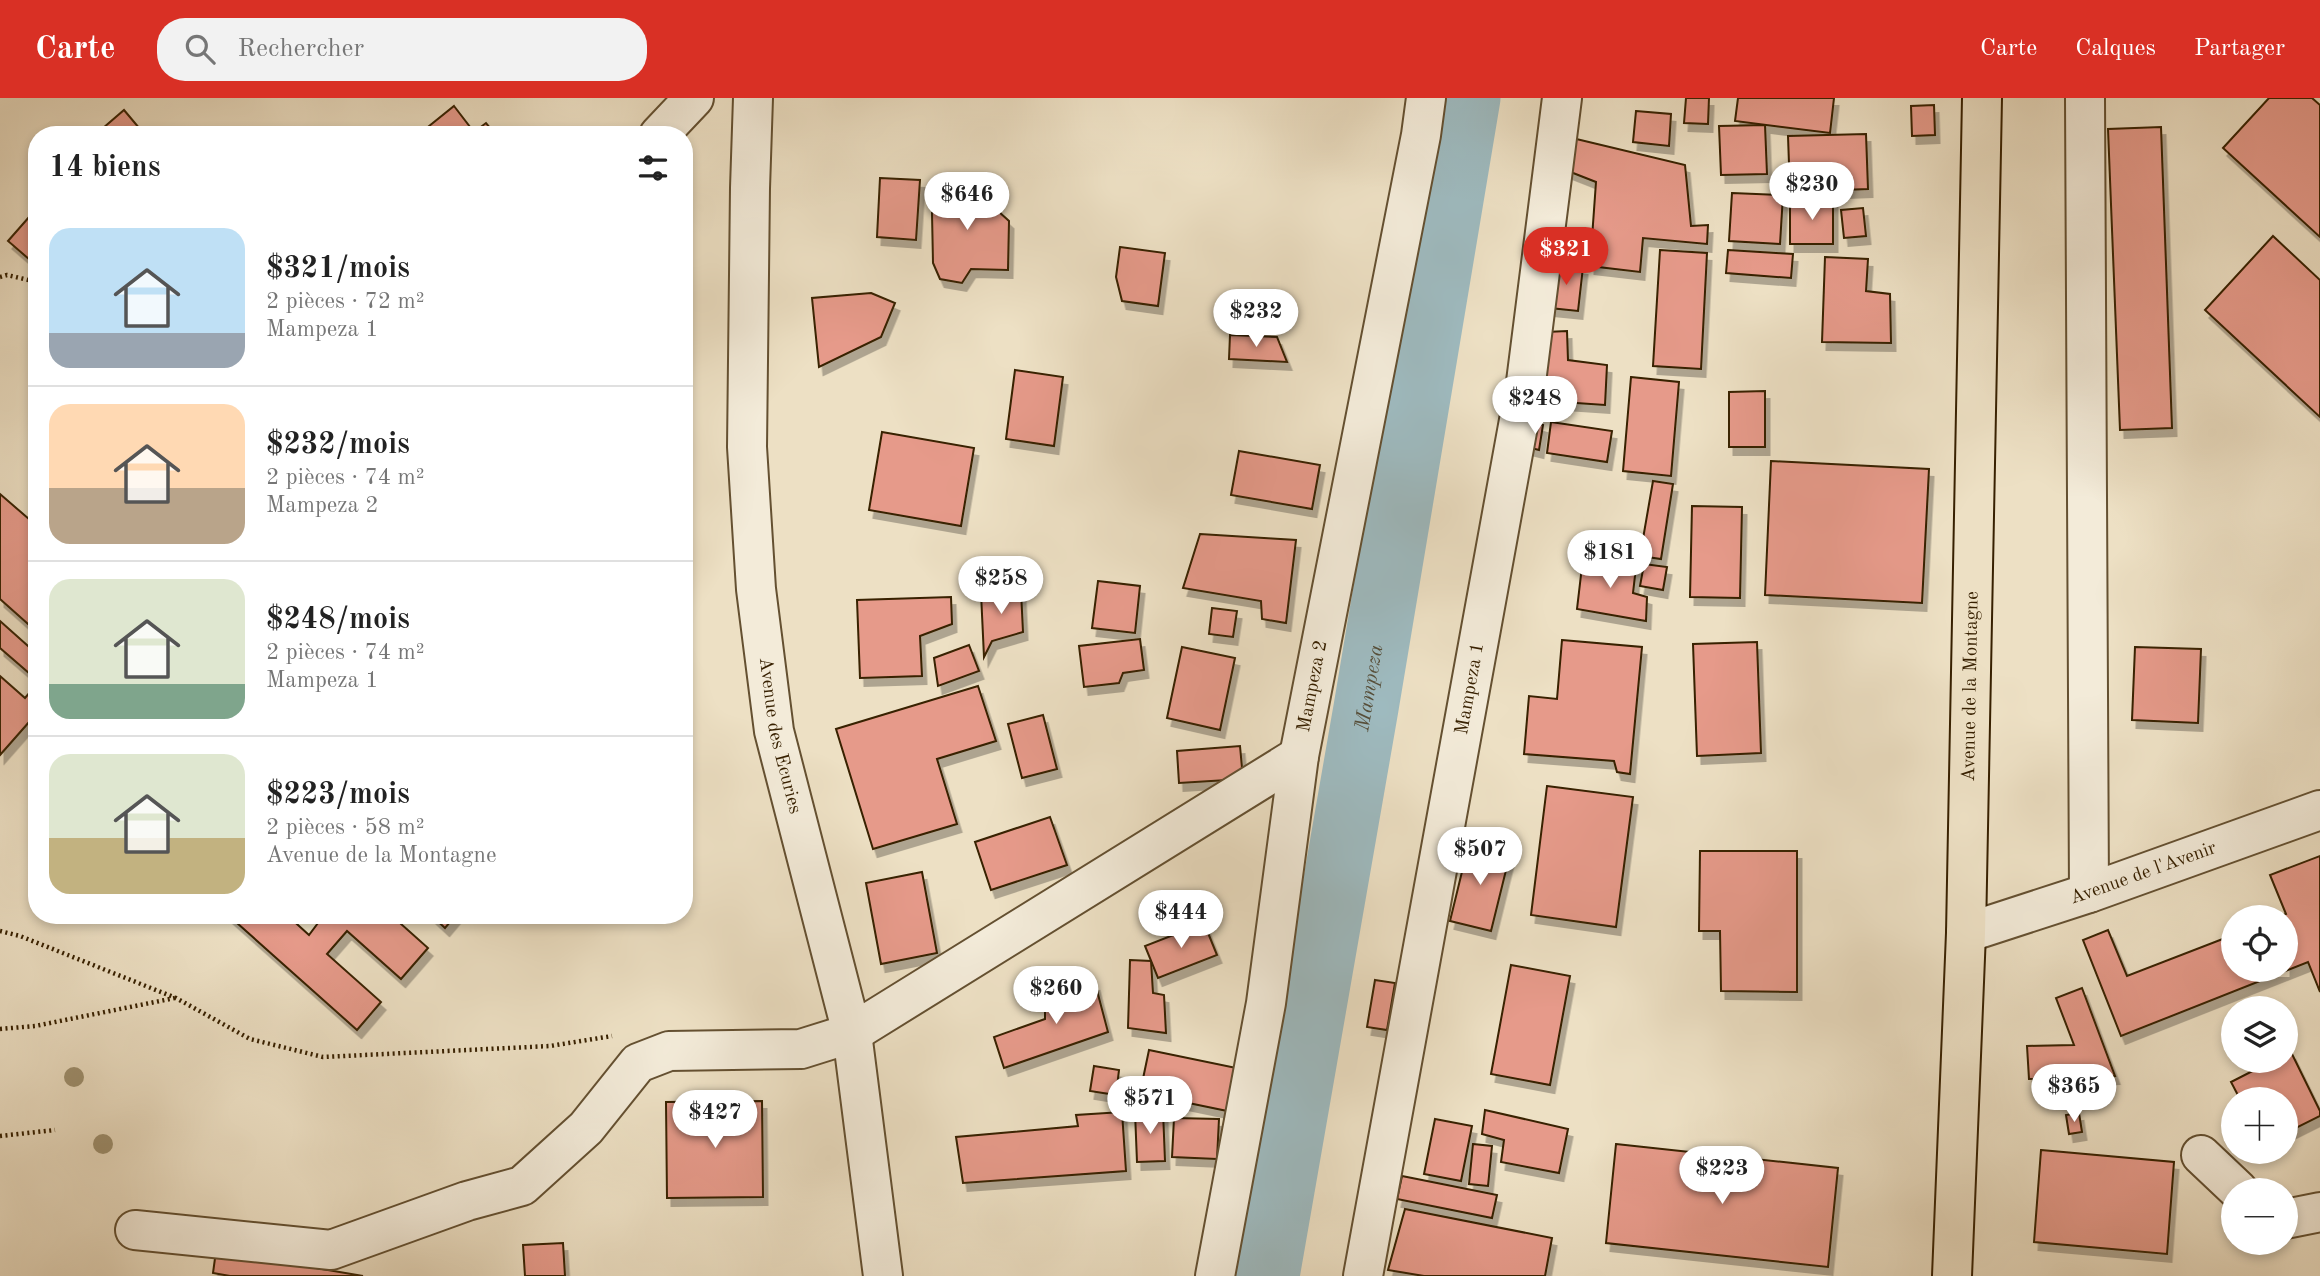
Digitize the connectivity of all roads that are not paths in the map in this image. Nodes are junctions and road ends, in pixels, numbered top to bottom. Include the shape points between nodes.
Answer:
1 (694, 98) edge
2 (727, 98) edge
3 (753, 98) edge
4 (1426, 98) edge
5 (1562, 98) edge
6 (1982, 98) edge
7 (2085, 98) edge
8 (668, 126) edge
9 (750, 188) junction
10 (1299, 756) junction
11 (2320, 810) edge
12 (2089, 893) junction
13 (1966, 933) junction
14 (852, 1033) junction
15 (2201, 1155) dead end
16 (2225, 1178) edge
17 (2320, 1212) edge
18 (2298, 1217) edge
19 (135, 1230) dead end
20 (883, 1276) edge
21 (1215, 1276) edge
22 (1363, 1276) edge
23 (1952, 1276) edge

1 - 8 street
2 - 9 street, Avenue des Ecuries
3 - 9 street, Avenue des Ecuries
4 - 10 street, Mampeza 2
5 - 22 street, Mampeza 1 via 1526,382
6 - 13 main road, Avenue de la Montagne
7 - 12 street
9 - 14 street, Avenue des Ecuries via 747,447 756,589 774,731
10 - 14 street
10 - 21 street, Mampeza 2 via 1266,1003
11 - 12 street, Avenue de l'Avenir
12 - 13 street, Avenue de l'Avenir
13 - 23 main road, Avenue de la Montagne
14 - 19 street via 801,1049 669,1051 638,1063 586,1128 522,1186 467,1201 331,1251
14 - 20 street, Avenue des Ecuries
15 - 16 street
17 - 18 street

